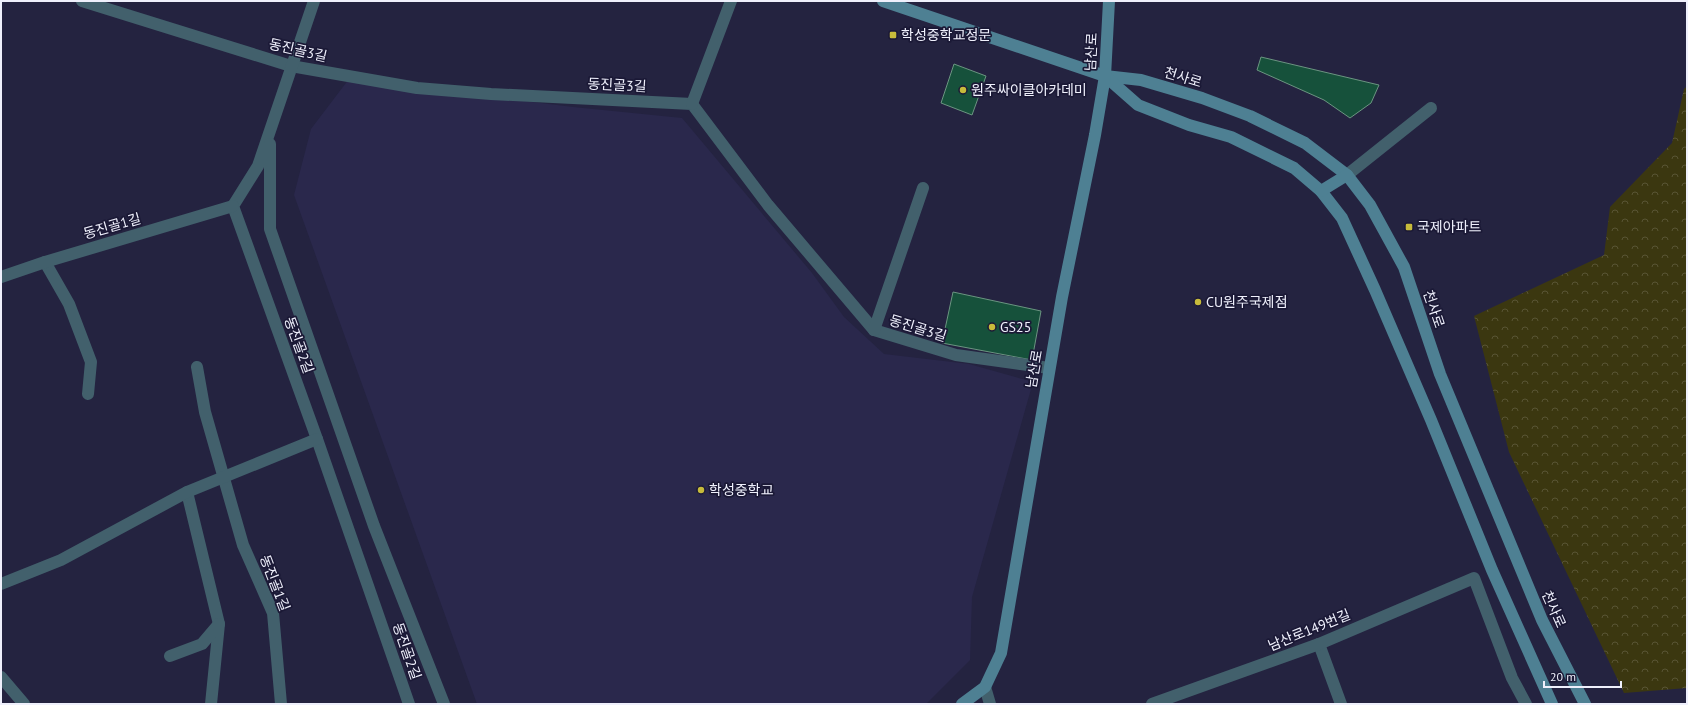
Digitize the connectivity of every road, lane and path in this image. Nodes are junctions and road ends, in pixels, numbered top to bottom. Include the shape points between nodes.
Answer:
1 (82, 1) edge
2 (314, 1) edge
3 (730, 1) edge
4 (883, 1) edge
5 (1109, 1) edge
6 (292, 66) junction
7 (1105, 76) junction
8 (692, 104) junction
9 (1430, 108) dead end
10 (270, 135) junction
11 (1347, 175) junction
12 (923, 188) dead end
13 (1321, 191) junction
14 (233, 206) junction
15 (45, 262) junction
16 (1, 277) edge
17 (874, 330) junction
18 (197, 367) dead end
19 (1049, 368) junction
20 (88, 394) dead end
21 (317, 439) junction
22 (225, 476) junction
23 (187, 492) junction
24 (1, 584) edge
25 (219, 624) junction
26 (1319, 644) junction
27 (170, 656) dead end
28 (1, 677) edge
29 (985, 687) junction
30 (24, 704) edge
31 (211, 704) edge
32 (281, 704) edge
33 (409, 704) edge
34 (444, 704) edge
35 (962, 704) edge
36 (990, 704) edge
37 (1152, 704) edge
38 (1341, 704) edge
39 (1526, 704) edge
40 (1552, 704) edge
41 (1584, 704) edge

1 - 6 lane, 동진골3길
2 - 6 lane
3 - 8 lane
4 - 7 street, 천사로
5 - 7 street, 남산로
6 - 8 lane, 동진골3길 via 417,88
6 - 10 lane
7 - 11 street, 천사로 via 1141,80 1202,98 1250,116 1305,143
7 - 13 street, 천사로 via 1138,105 1260,150 1294,168
7 - 19 street, 남산로 via 1096,135
8 - 17 lane, 동진골3길 via 768,205
9 - 11 lane
10 - 14 lane via 258,166
10 - 34 lane via 270,228 372,518
11 - 13 street
11 - 41 street, 천사로 via 1370,205 1404,267 1440,374 1542,620
12 - 17 lane
13 - 40 street, 천사로 via 1342,218 1375,290 1492,570
14 - 15 lane, 동진골1길
14 - 21 lane, 동진골2길
15 - 16 lane, 동진골1길
15 - 20 lane via 69,304 91,362
17 - 19 lane, 동진골3길 via 956,355
18 - 22 lane, 동진골1길 via 205,412
19 - 29 street, 남산로 via 1001,653
21 - 22 lane
21 - 33 lane, 동진골2길
22 - 23 lane
22 - 32 lane, 동진골1길 via 243,544 273,613
23 - 24 lane via 61,560
23 - 25 lane
25 - 27 lane via 202,644
25 - 31 lane
26 - 37 lane, 남산로149번길
26 - 38 lane
26 - 39 lane, 남산로149번길 via 1474,578 1512,678
28 - 30 lane
29 - 35 street, 남산로
29 - 36 lane

